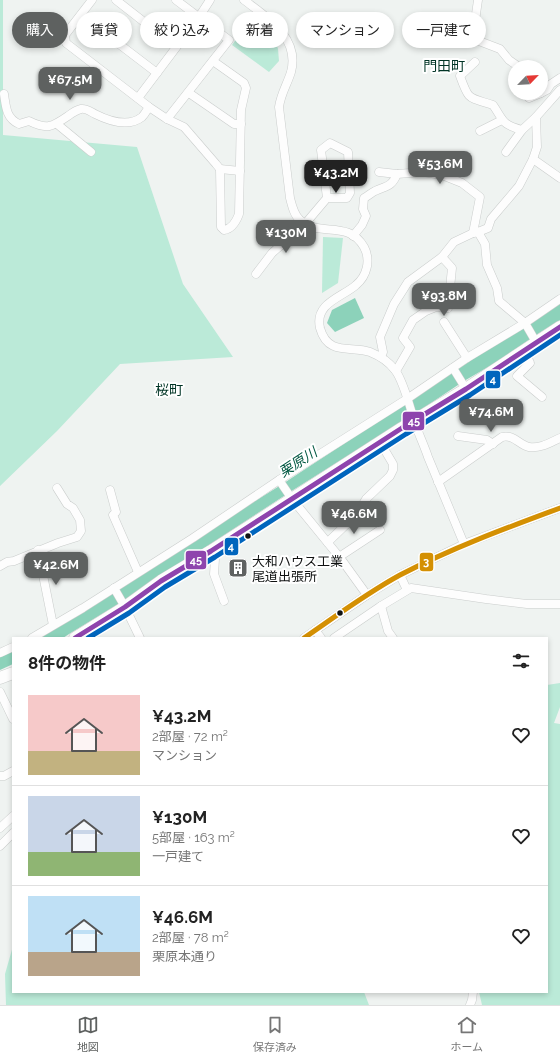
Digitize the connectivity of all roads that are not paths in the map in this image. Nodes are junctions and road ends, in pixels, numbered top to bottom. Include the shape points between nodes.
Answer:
1 (92, 0) edge
2 (116, 0) edge
3 (176, 0) edge
4 (210, 0) edge
5 (244, 0) edge
6 (478, 0) edge
7 (83, 12) edge
8 (192, 12) edge
9 (202, 12) edge
10 (140, 19) edge
11 (76, 22) edge
12 (224, 36) edge
13 (224, 47) edge
14 (125, 48) edge
15 (175, 48) edge
16 (223, 48) edge
17 (509, 60) edge
18 (213, 61) junction
19 (475, 62) dead end
20 (157, 72) junction
21 (560, 78) edge
22 (548, 88) edge
23 (560, 90) edge
24 (188, 93) junction
25 (4, 94) dead end
26 (138, 98) junction
27 (149, 107) junction
28 (536, 117) junction
29 (167, 119) junction
30 (502, 120) junction
31 (57, 124) junction
32 (241, 124) junction
33 (522, 130) junction
34 (480, 131) dead end
35 (91, 152) dead end
36 (506, 152) dead end
37 (533, 159) junction
38 (220, 169) junction
39 (240, 172) junction
40 (378, 172) dead end
41 (397, 174) junction
42 (560, 178) edge
43 (327, 198) junction
44 (305, 224) junction
45 (476, 233) junction
46 (353, 236) junction
47 (442, 257) junction
48 (256, 274) dead end
49 (560, 299) edge
50 (444, 322) dead end
51 (525, 324) junction
52 (560, 327) edge
53 (535, 340) junction
54 (524, 350) junction
55 (380, 357) junction
56 (467, 358) junction
57 (454, 370) junction
58 (396, 371) junction
59 (464, 387) junction
60 (542, 397) dead end
61 (407, 401) junction
62 (413, 417) junction
63 (458, 436) dead end
64 (560, 438) edge
65 (380, 442) junction
66 (493, 444) junction
67 (280, 482) junction
68 (438, 482) junction
69 (56, 488) dead end
70 (110, 490) dead end
71 (290, 497) junction
72 (560, 508) edge
73 (380, 530) dead end
74 (328, 544) junction
75 (464, 544) junction
76 (38, 550) junction
77 (211, 551) junction
78 (339, 557) junction
79 (0, 566) edge
80 (138, 572) junction
81 (400, 575) junction
82 (115, 589) junction
83 (407, 590) junction
84 (367, 595) junction
85 (224, 601) dead end
86 (124, 604) junction
87 (560, 604) edge
88 (381, 606) junction
89 (53, 625) junction
90 (316, 630) junction
91 (34, 637) edge
92 (76, 637) edge
93 (140, 637) edge
94 (306, 637) edge
95 (320, 637) edge
96 (335, 637) edge
97 (392, 637) edge
98 (12, 647) edge
99 (0, 653) edge
100 (12, 673) edge
101 (0, 678) edge
102 (0, 692) edge
103 (12, 717) edge
104 (12, 772) edge
105 (0, 776) edge
106 (12, 817) edge
107 (0, 828) edge
108 (12, 834) edge
109 (0, 846) edge
110 (473, 993) edge
111 (470, 1005) edge

1 - 7 street
2 - 10 street
3 - 8 street
4 - 9 street
5 - 44 street via 280,29 291,52 290,74 279,107 290,198 294,212
6 - 17 street via 473,35 479,41 500,49
11 - 26 street via 66,35 66,43
12 - 13 street via 229,40
14 - 20 street
15 - 20 street
16 - 18 street
18 - 24 street
18 - 32 street via 244,83 246,88
19 - 30 street via 460,76 466,93 469,98 493,105
20 - 26 street
21 - 22 street
23 - 28 street
24 - 29 street
24 - 32 street via 234,124
25 - 31 street via 7,112 13,121 19,124 29,121 38,126 48,127
26 - 27 street
27 - 29 street
27 - 31 street via 142,117 134,121 117,123 83,108
28 - 33 street
28 - 37 street via 537,148
29 - 38 street via 184,127
30 - 33 street via 509,126
30 - 34 street
31 - 35 street
32 - 39 street
33 - 36 street
37 - 42 street
37 - 45 street via 519,186 491,219 488,228
38 - 39 street
38 - 39 street via 221,227 224,230 229,230 239,214
40 - 41 street
41 - 45 street via 423,172 442,175 462,183 480,198
41 - 46 street via 389,186 364,198 363,209 366,216
43 - 43 street via 321,150 330,143 348,152 350,193 347,198
43 - 44 street
44 - 46 street via 320,229 345,231
44 - 48 street via 272,253
45 - 47 street via 454,242
45 - 51 street via 485,244 487,265 497,288 499,301
46 - 55 street via 359,240 367,253 368,266 357,285 324,307 320,327 331,344 347,350 370,352
47 - 55 street via 408,282 394,304 380,337 383,352
47 - 58 street via 452,268 448,308 436,306 413,320 402,338 410,347
49 - 51 street
50 - 56 street
51 - 53 street
51 - 56 street
52 - 53 highway
53 - 54 highway
54 - 59 highway
54 - 60 street via 530,363 517,376
55 - 58 street
56 - 57 street
57 - 59 street
57 - 61 street
58 - 61 street
59 - 62 highway
61 - 62 street
61 - 67 street
62 - 65 highway
62 - 68 street
63 - 66 street via 486,440
64 - 66 street via 545,446 529,447 506,436
65 - 71 highway
65 - 74 street via 393,464 390,476 366,499 357,514
66 - 68 street
67 - 71 street
67 - 80 street
68 - 75 street
69 - 76 street via 67,504 74,508 80,520 81,531 77,537
70 - 80 street via 116,512 113,515
71 - 74 street
71 - 77 highway
72 - 75 street
73 - 78 street
74 - 78 street
75 - 81 street
76 - 79 street
76 - 89 street
77 - 85 street via 215,559 214,574
77 - 86 highway
78 - 84 street
80 - 82 street
81 - 83 street
81 - 84 street
82 - 86 street
82 - 89 street
83 - 87 street via 411,588 527,604
83 - 88 street
84 - 90 street
86 - 92 highway
86 - 93 street
88 - 96 street
88 - 97 street
89 - 91 street
90 - 94 street
90 - 95 street
98 - 99 street
100 - 101 highway
102 - 103 street
104 - 105 street
106 - 107 street
108 - 109 street
110 - 111 street

